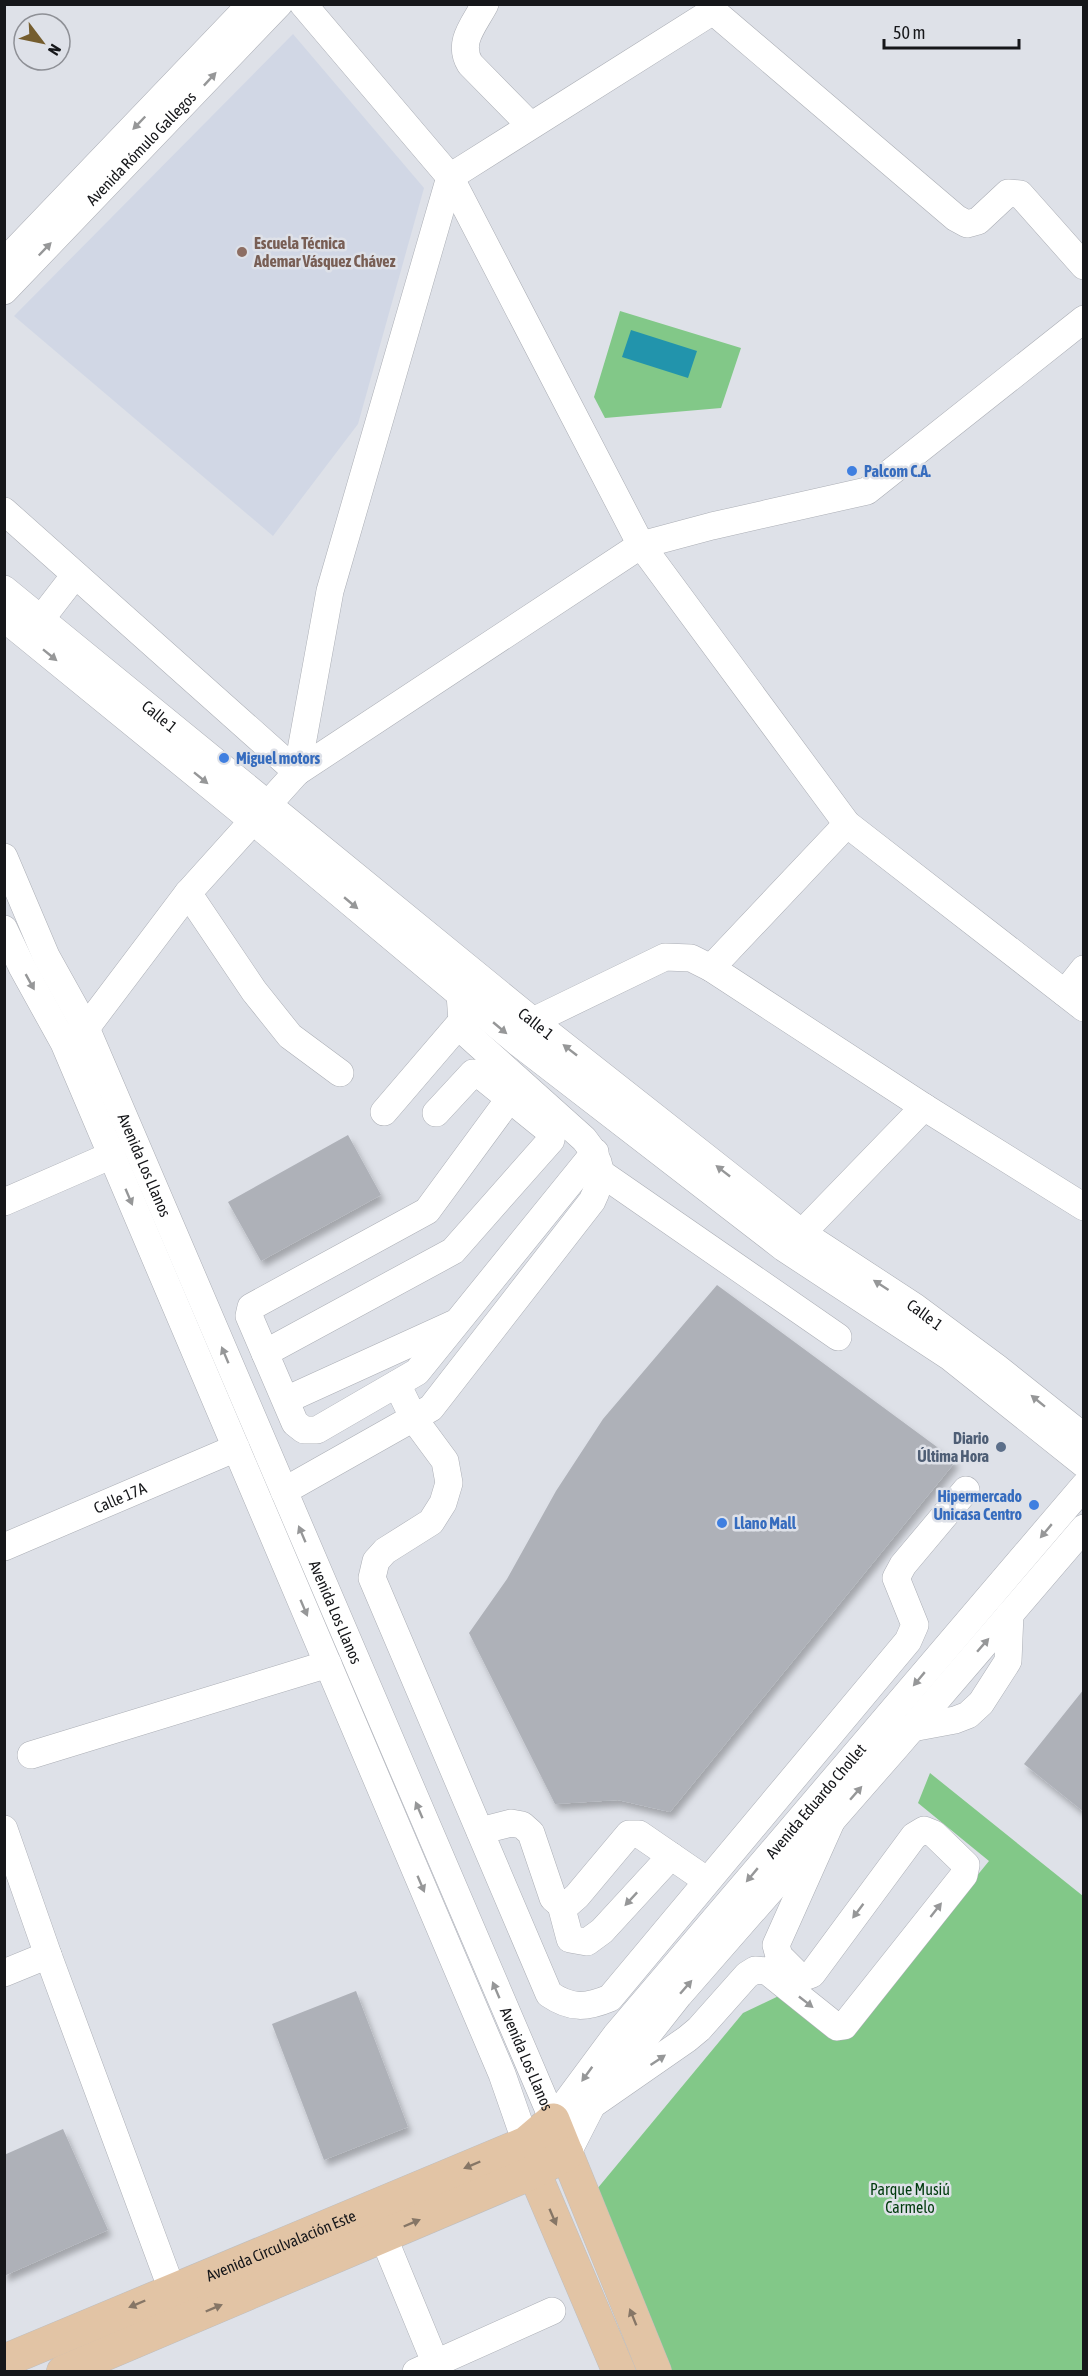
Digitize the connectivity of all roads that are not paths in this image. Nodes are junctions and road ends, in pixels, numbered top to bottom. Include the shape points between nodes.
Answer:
1 (251, 4) edge
2 (279, 4) edge
3 (303, 4) edge
4 (485, 4) edge
5 (713, 8) edge
6 (530, 125) junction
7 (450, 177) junction
8 (4, 262) edge
9 (1083, 266) edge
10 (4, 291) edge
11 (1083, 319) edge
12 (4, 511) edge
13 (641, 545) junction
14 (75, 575) junction
15 (4, 590) edge
16 (4, 618) edge
17 (41, 619) junction
18 (297, 772) junction
19 (260, 813) junction
20 (847, 824) junction
21 (4, 857) edge
22 (188, 893) junction
23 (4, 929) edge
24 (711, 968) junction
25 (1083, 969) edge
26 (460, 994) junction
27 (1074, 1000) edge
28 (462, 1021) junction
29 (533, 1022) junction
30 (75, 1036) junction
31 (340, 1073) dead end
32 (510, 1098) junction
33 (924, 1107) junction
34 (384, 1112) dead end
35 (436, 1113) dead end
36 (111, 1155) junction
37 (598, 1163) junction
38 (4, 1202) edge
39 (1083, 1207) edge
40 (802, 1233) junction
41 (459, 1321) junction
42 (838, 1337) dead end
43 (265, 1353) junction
44 (397, 1384) junction
45 (286, 1400) junction
46 (414, 1419) junction
47 (1083, 1437) edge
48 (236, 1448) junction
49 (1083, 1464) edge
50 (1083, 1486) edge
51 (966, 1490) dead end
52 (284, 1491) junction
53 (1083, 1528) edge
54 (4, 1547) edge
55 (1010, 1614) junction
56 (328, 1664) junction
57 (912, 1728) junction
58 (31, 1755) dead end
59 (831, 1821) junction
60 (4, 1829) edge
61 (480, 1832) junction
62 (671, 1856) junction
63 (706, 1880) junction
64 (561, 1905) junction
65 (48, 1955) junction
66 (4, 1973) edge
67 (592, 2104) junction
68 (552, 2120) junction
69 (567, 2154) junction
70 (530, 2157) junction
71 (383, 2236) junction
72 (172, 2290) junction
73 (552, 2311) dead end
74 (4, 2361) edge
75 (426, 2367) edge
76 (63, 2372) edge
77 (619, 2372) edge
78 (655, 2372) edge

1 -> 8 street, Avenida Rómulo Gallegos
10 -> 2 street, Avenida Rómulo Gallegos
3 - 7 street
4 - 6 street via 464,44 465,55
5 - 6 street
5 - 9 street via 956,218 967,224 978,221 1008,193 1020,194
6 - 7 street
7 - 13 street
7 - 18 street via 330,591
11 - 13 street via 867,491
12 - 14 street
13 - 18 street
13 - 20 street
14 - 17 street
14 - 18 street
15 - 17 street, Calle 1
16 -> 19 street, Calle 1
17 - 19 street, Calle 1
18 - 19 street
19 - 22 street
19 -> 26 street, Calle 1
19 - 29 street, Calle 1
20 - 24 street
20 - 27 street
21 - 30 street, Avenida Los Llanos
22 - 30 street
22 - 31 street via 254,991 290,1036
23 -> 30 street, Avenida Los Llanos via 22,967
24 - 29 street via 691,958 665,957
24 - 33 street
25 - 27 street
26 - 28 street
26 -> 49 street, Calle 1 via 784,1248 950,1357
28 - 34 street
28 - 37 street via 466,1034 476,1044 584,1139
40 -> 29 street, Calle 1
30 - 36 street, Avenida Los Llanos
52 -> 30 street, Avenida Los Llanos
32 - 35 street via 473,1073
32 - 43 street via 427,1211 251,1307 249,1316
32 - 43 street via 552,1133 551,1140 460,1244
33 - 39 street
33 - 40 street
36 - 38 street
36 -> 48 street, Avenida Los Llanos
37 - 41 street
37 - 42 street
37 - 46 street via 599,1187 585,1210 431,1408
47 -> 40 street, Calle 1 via 915,1307
41 - 44 street via 417,1372
41 - 45 street
43 - 45 street
44 - 45 street via 317,1430 304,1430 295,1423
44 - 46 street
46 - 52 street
46 - 61 street via 445,1461 447,1493 431,1522 376,1561 372,1578
48 - 54 street, Calle 17A
48 -> 56 street, Avenida Los Llanos
50 -> 68 street, Avenida Eduardo Chollet via 616,2035
51 - 63 street via 903,1564 896,1578 915,1625 908,1641
68 -> 52 street, Avenida Los Llanos
53 - 55 street, Avenida Eduardo Chollet
57 -> 55 street, Avenida Eduardo Chollet
55 - 57 street via 1008,1661 981,1703 968,1716
56 - 58 street
56 -> 70 street, Avenida Los Llanos via 502,2074
59 -> 57 street, Avenida Eduardo Chollet
67 -> 59 street, Avenida Eduardo Chollet via 680,1995
67 -> 59 street via 687,2039 755,1970 767,1971 837,2027 844,2026 964,1875 966,1865 934,1834 924,1830 914,1836 812,1974 801,1978 779,1956 776,1945
60 - 65 street
61 - 63 street via 549,1994 563,2003 592,2005 610,1998
61 - 64 street via 511,1823 522,1825 531,1833 553,1898
62 - 63 street
62 - 64 street via 639,1834 629,1834 577,1896
62 -> 64 street via 602,1931 586,1942 570,1939
65 - 66 street
65 - 72 street
67 - 69 street, Avenida Eduardo Chollet
68 - 69 main road, Avenida Los Llanos
68 - 70 main road, Avenida Circulvalación Este
69 - 70 main road, Avenida Circulvalación Este
78 -> 69 main road, Avenida Los Llanos
71 -> 70 main road, Avenida Circulvalación Este
70 -> 72 main road, Avenida Circulvalación Este
70 -> 77 main road, Avenida Los Llanos
71 - 75 street
76 -> 71 main road, Avenida Circulvalación Este
72 -> 74 main road, Avenida Circulvalación Este
73 - 75 street

